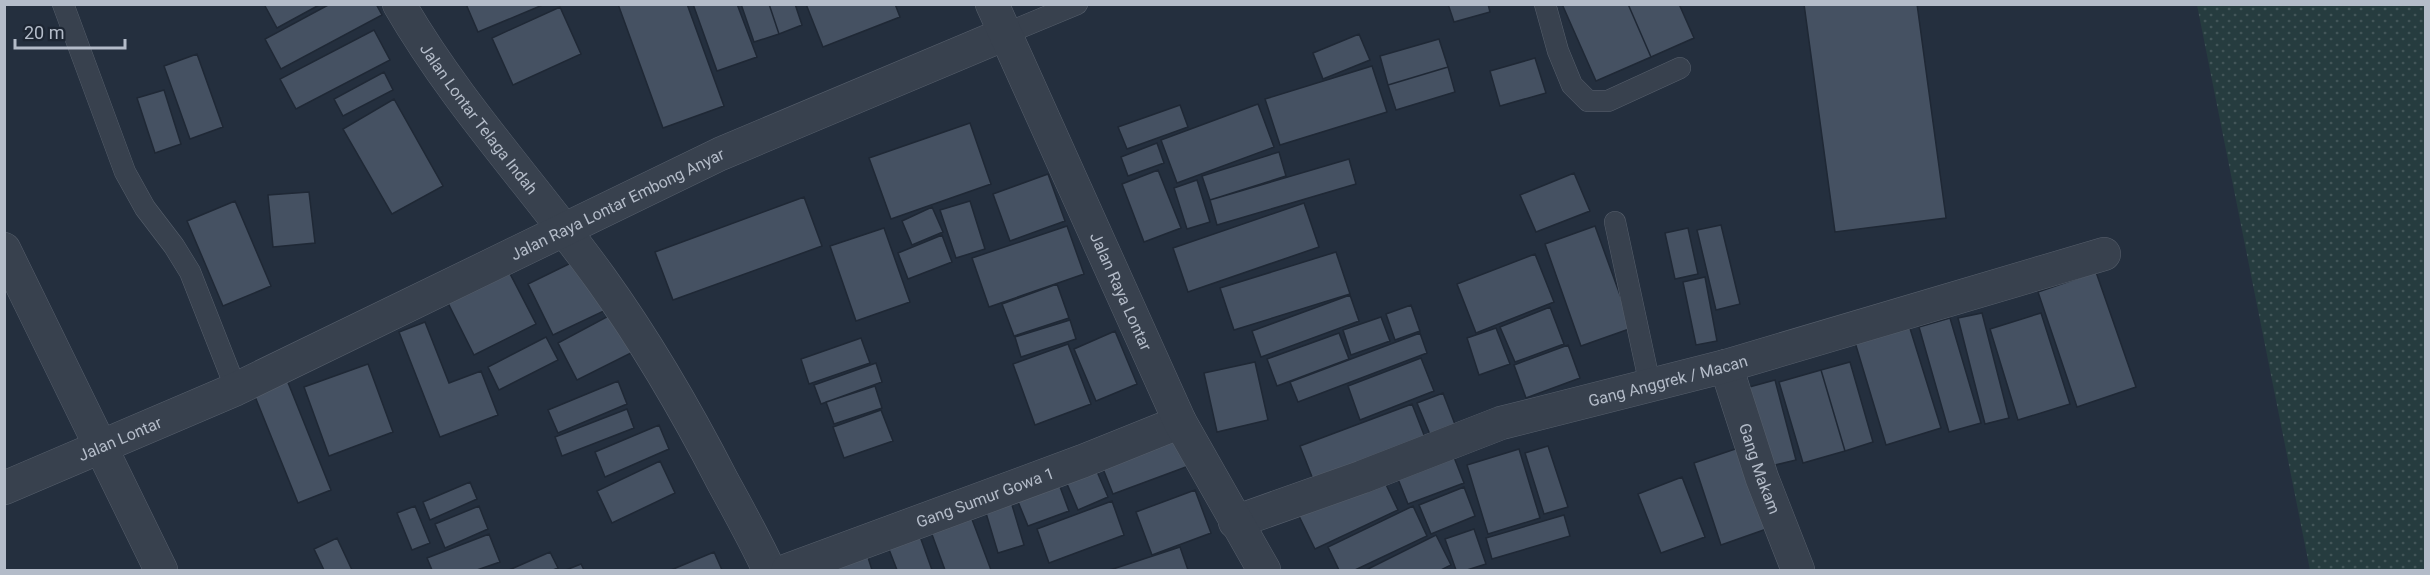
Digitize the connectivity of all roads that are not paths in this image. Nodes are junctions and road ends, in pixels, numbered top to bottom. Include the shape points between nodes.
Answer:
1 (63, 4) edge
2 (399, 4) edge
3 (1077, 4) edge
4 (1545, 4) edge
5 (999, 19) edge
6 (1680, 68) dead end
7 (1615, 222) dead end
8 (563, 228) junction
9 (4, 249) edge
10 (2104, 254) dead end
11 (1726, 366) junction
12 (1650, 385) junction
13 (236, 389) junction
14 (1180, 422) junction
15 (101, 447) junction
16 (4, 488) edge
17 (1235, 522) junction
18 (161, 570) edge
19 (769, 570) edge
20 (788, 570) edge
21 (1264, 570) edge
22 (1798, 570) edge

1 - 13 lane via 125,172 190,272
2 - 8 street, Jalan Lontar Telaga Indah via 456,89
3 - 5 lane
4 - 6 lane via 1572,86 1588,101 1608,100
5 - 8 street, Jalan Raya Lontar Embong Anyar
5 - 14 street, Jalan Raya Lontar
7 - 12 lane
8 - 13 street, Jalan Raya Lontar Embong Anyar
8 - 19 street via 652,354
9 - 15 street
10 - 11 street, Gang Anggrek / Macan
11 - 12 street, Gang Anggrek / Macan
11 - 22 street, Gang Makam via 1762,478
12 - 17 street, Gang Anggrek / Macan via 1501,423
13 - 15 street, Jalan Lontar
14 - 17 street, Jalan Raya Lontar
14 - 20 street, Gang Sumur Gowa 1
15 - 16 street, Jalan Lontar
15 - 18 street
17 - 21 street, Jalan Raya Lontar

